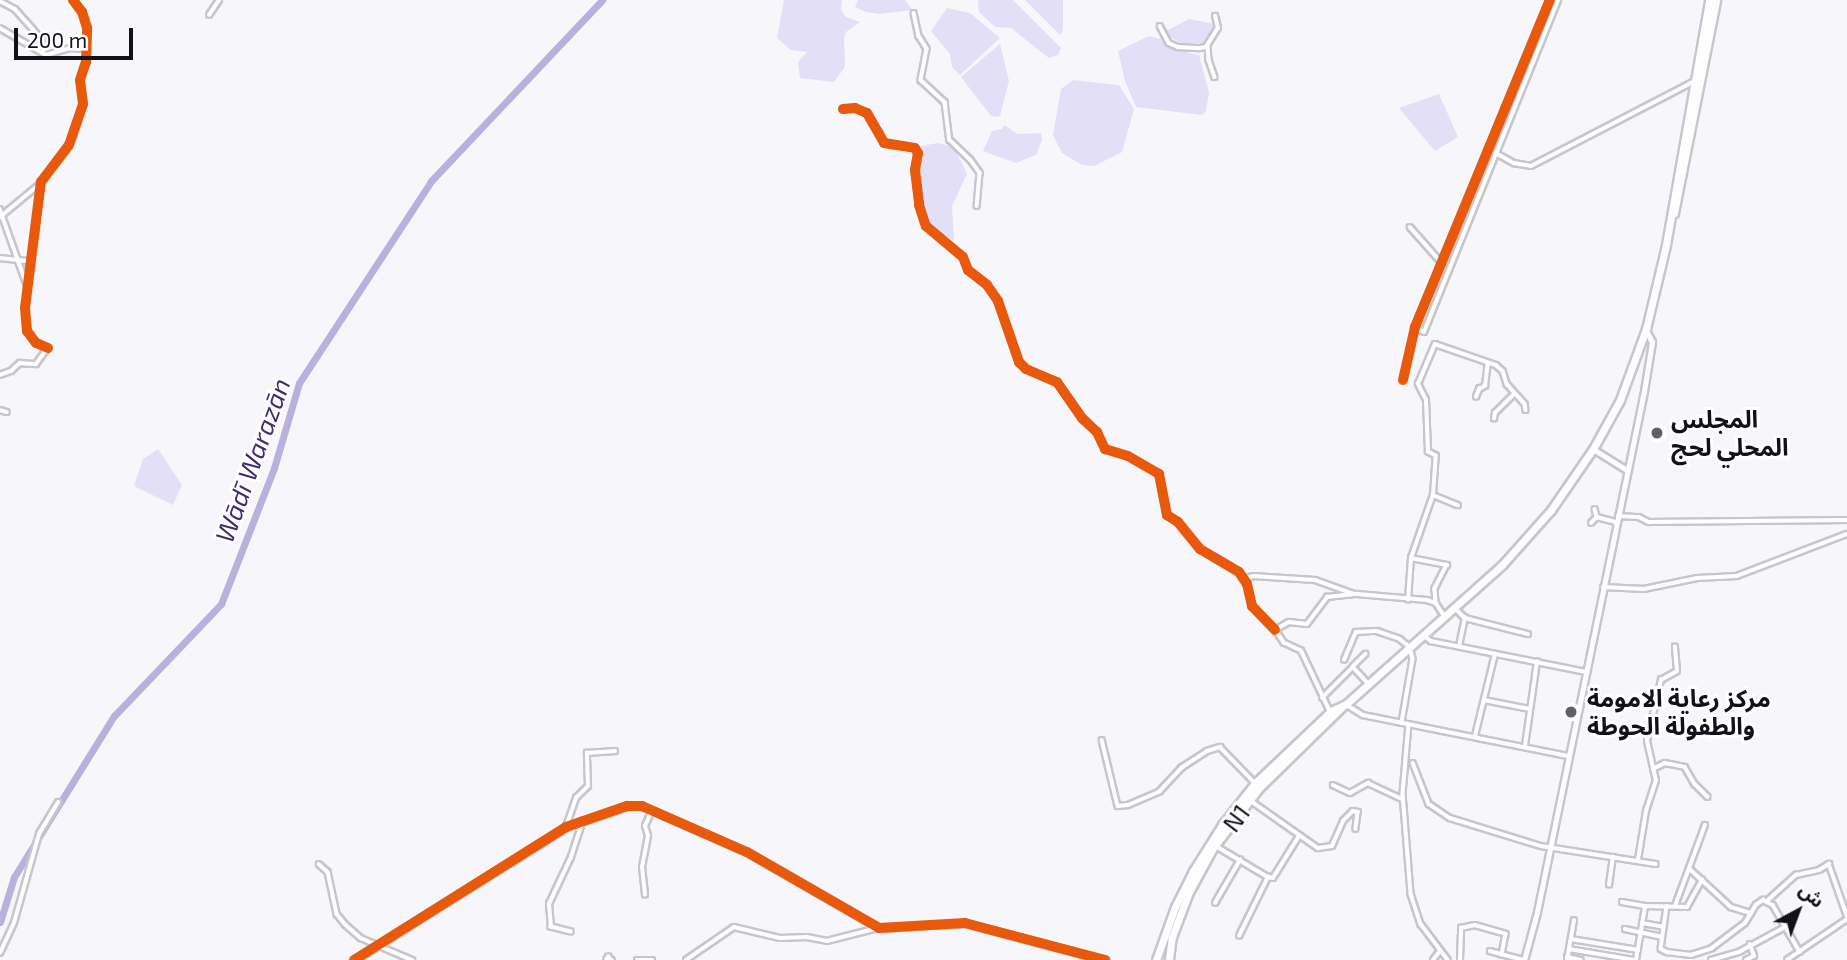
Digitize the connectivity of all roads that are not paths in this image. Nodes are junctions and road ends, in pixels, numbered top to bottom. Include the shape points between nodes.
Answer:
1 (73, 0) edge
2 (219, 0) edge
3 (1550, 0) edge
4 (1558, 0) edge
5 (1709, 0) edge
6 (1716, 0) edge
7 (0, 1) edge
8 (915, 13) dead end
9 (209, 15) dead end
10 (1215, 16) dead end
11 (1160, 26) dead end
12 (0, 27) edge
13 (1208, 44) junction
14 (87, 49) junction
15 (44, 51) junction
16 (1215, 77) dead end
17 (1693, 82) junction
18 (843, 109) dead end
19 (1496, 153) junction
20 (41, 182) junction
21 (977, 206) dead end
22 (1, 213) edge
23 (1410, 227) dead end
24 (1668, 230) junction
25 (0, 258) edge
26 (17, 260) junction
27 (30, 261) junction
28 (1442, 263) junction
29 (28, 287) junction
30 (1415, 327) junction
31 (1646, 329) junction
32 (1488, 363) junction
33 (0, 375) edge
34 (1403, 380) dead end
35 (1514, 394) junction
36 (1476, 397) dead end
37 (0, 410) edge
38 (1526, 410) dead end
39 (7, 412) dead end
40 (1494, 419) dead end
41 (1593, 449) junction
42 (1627, 470) junction
43 (1433, 495) junction
44 (1458, 505) dead end
45 (1595, 509) dead end
46 (1597, 517) junction
47 (1617, 519) junction
48 (1847, 520) edge
49 (1591, 523) dead end
50 (1847, 534) edge
51 (1411, 558) junction
52 (1244, 579) junction
53 (1603, 586) junction
54 (1356, 595) junction
55 (1408, 600) junction
56 (1436, 603) junction
57 (1455, 608) junction
58 (1446, 617) junction
59 (1465, 618) junction
60 (1275, 630) junction
61 (1528, 634) dead end
62 (1424, 635) junction
63 (1410, 647) junction
64 (1459, 647) junction
65 (1675, 647) dead end
66 (1367, 654) dead end
67 (1495, 654) junction
68 (1344, 660) dead end
69 (1537, 662) junction
70 (1353, 667) junction
71 (1586, 672) junction
72 (1368, 683) junction
73 (1322, 698) junction
74 (1484, 700) junction
75 (1346, 704) junction
76 (1530, 709) junction
77 (1331, 712) junction
78 (1402, 723) junction
79 (1409, 724) junction
80 (1475, 736) junction
81 (1102, 740) dead end
82 (1525, 746) junction
83 (615, 751) dead end
84 (1569, 756) junction
85 (1413, 763) dead end
86 (1653, 769) junction
87 (1255, 783) junction
88 (1333, 785) dead end
89 (1708, 797) dead end
90 (1249, 800) junction
91 (1403, 800) junction
92 (58, 802) dead end
93 (652, 810) junction
94 (583, 819) junction
95 (1705, 825) dead end
96 (566, 827) junction
97 (1356, 829) dead end
98 (1299, 836) junction
99 (1215, 846) junction
100 (1548, 847) junction
101 (1613, 857) junction
102 (1240, 860) junction
103 (1638, 860) junction
104 (319, 864) dead end
105 (1656, 864) dead end
106 (1690, 869) junction
107 (1268, 877) junction
108 (1702, 880) junction
109 (1609, 885) dead end
110 (645, 895) dead end
111 (1768, 900) junction
112 (1622, 902) dead end
113 (1215, 903) dead end
114 (1645, 906) junction
115 (1667, 906) junction
116 (1675, 906) junction
117 (1751, 912) junction
118 (1847, 917) edge
119 (1574, 921) dead end
120 (1642, 923) junction
121 (1664, 927) junction
122 (1784, 927) junction
123 (879, 928) junction
124 (1625, 929) dead end
125 (571, 932) dead end
126 (1640, 932) junction
127 (1239, 936) dead end
128 (1662, 937) junction
129 (1571, 939) junction
130 (375, 945) junction
131 (1750, 945) junction
132 (1569, 949) junction
133 (1638, 950) junction
134 (1440, 951) junction
135 (1490, 951) dead end
136 (1800, 952) junction
137 (0, 953) edge
138 (1502, 956) junction
139 (1603, 958) edge
140 (1680, 958) edge
141 (1567, 959) edge
142 (354, 960) edge
143 (412, 960) edge
144 (637, 960) edge
145 (650, 960) edge
146 (686, 960) edge
147 (1104, 960) edge
148 (1156, 960) edge
149 (1169, 960) edge
150 (1433, 960) edge
151 (1448, 960) edge
152 (1460, 960) edge
153 (1524, 960) edge
154 (1581, 960) edge
155 (1636, 960) edge
156 (1714, 960) edge
157 (1746, 960) edge
158 (1787, 960) edge

1 - 14 street via 84,18
2 - 9 street
3 - 28 street
4 - 19 street
5 - 17 highway, N1
6 - 24 highway, N1
7 - 15 street via 15,9 33,29
8 - 21 street via 927,49 921,80 945,102 950,140 980,173
10 - 13 street via 1218,28
11 - 13 street via 1163,36 1178,47
12 - 15 street
13 - 16 street
14 - 15 street via 71,48 47,56
14 - 20 street via 80,80 82,110 69,145
17 - 19 street via 1531,166
17 - 24 highway, N1
18 - 52 street via 867,113 884,143 915,148 919,205 926,226 963,257 968,270 998,301 1019,362 1057,382 1105,449 1159,474 1167,515 1200,549 1226,562
19 - 30 street via 1424,332
20 - 22 street
20 - 27 street
22 - 26 street
23 - 28 street
24 - 31 highway, N1
25 - 26 street
26 - 27 street
26 - 29 street
27 - 29 street
28 - 30 street
29 - 33 street via 27,331 36,343 48,348 36,365 20,363
30 - 34 street
31 - 41 highway, N1 via 1620,400
31 - 42 street via 1652,342
32 - 35 street via 1503,371
32 - 36 street via 1485,386
32 - 43 street via 1435,344 1426,364 1418,384 1426,400 1427,452 1436,456
35 - 38 street
35 - 40 street via 1495,412
37 - 39 street
41 - 42 street
41 - 57 highway, N1 via 1528,537
42 - 47 street
43 - 44 street
43 - 51 street
45 - 46 street
46 - 47 street
46 - 49 street
47 - 48 street via 1639,517 1649,523
47 - 53 street
50 - 53 street via 1737,576 1697,578 1644,589
51 - 55 street
51 - 56 street via 1447,565 1435,589
52 - 54 street via 1315,580
52 - 60 street via 1252,606
53 - 71 street
54 - 55 street
54 - 60 street via 1327,597 1307,624 1289,622
55 - 56 street
56 - 58 street
57 - 58 highway, N1
57 - 59 street
58 - 62 highway, N1
59 - 61 street
59 - 64 street
60 - 73 street via 1283,643 1301,650
62 - 63 highway, N1
62 - 64 street
63 - 68 street via 1377,631 1356,632
63 - 72 highway, N1
63 - 78 street via 1413,659
64 - 67 street
65 - 86 street via 1677,671 1661,680 1647,741
66 - 70 street
67 - 69 street
67 - 74 street
69 - 71 street
69 - 76 street
70 - 72 street
70 - 73 street
71 - 84 street
72 - 75 highway, N1
73 - 77 street
74 - 76 street
74 - 80 street
75 - 77 highway, N1
75 - 78 street via 1363,715
75 - 90 highway, N1 / N1
76 - 82 street
77 - 87 highway, N1
78 - 79 street
79 - 80 street
79 - 91 street
80 - 82 street
81 - 87 street via 1118,806 1159,792 1181,768 1220,747
82 - 84 street
83 - 96 street via 587,752 588,786 576,798
84 - 100 street
85 - 100 street via 1429,804 1437,810 1467,824
86 - 89 street via 1665,763 1685,766
86 - 103 street via 1656,781
87 - 148 highway, N1 via 1193,871
88 - 91 street via 1350,793 1368,783
90 - 98 street
90 - 99 highway, N1 / N1
91 - 134 street via 1416,915
92 - 137 street via 39,834 14,923
93 - 94 street via 627,806
93 - 110 street via 645,825
93 - 123 street via 747,852
94 - 96 street
94 - 125 street via 549,904 551,927
95 - 106 street
96 - 130 street
97 - 98 street via 1358,812 1353,811 1332,846 1318,848
98 - 107 street via 1273,878
99 - 102 street
99 - 149 highway, N1 / N1 via 1189,892 1172,937
100 - 101 street
100 - 153 street
101 - 103 street
101 - 109 street
102 - 107 street
102 - 113 street
103 - 105 street
104 - 130 street via 328,872 337,914
106 - 108 street
106 - 116 street
107 - 127 street
108 - 116 street via 1687,908
108 - 117 street via 1731,907
111 - 117 street
111 - 118 street via 1796,875 1829,864
111 - 122 street
112 - 114 street
114 - 115 street
114 - 120 street
115 - 116 street
115 - 121 street
117 - 140 street via 1745,923 1712,948
118 - 136 street
119 - 129 street
120 - 121 street
120 - 126 street
121 - 128 street
122 - 131 street
122 - 136 street
123 - 146 street via 827,942 807,937 780,939 734,927
123 - 147 street via 965,923
124 - 126 street
126 - 128 street
126 - 133 street
128 - 140 street via 1661,949
129 - 132 street
129 - 133 street
130 - 142 street
130 - 143 street
131 - 156 street
131 - 157 street via 1754,956
132 - 139 street
132 - 141 street
133 - 155 street
134 - 150 street
134 - 151 street
135 - 138 street
136 - 158 street
138 - 152 street via 1506,934 1475,925 1461,929
138 - 153 street
139 - 155 street
141 - 154 street
144 - 145 street
148 - 149 highway via 1162,956

